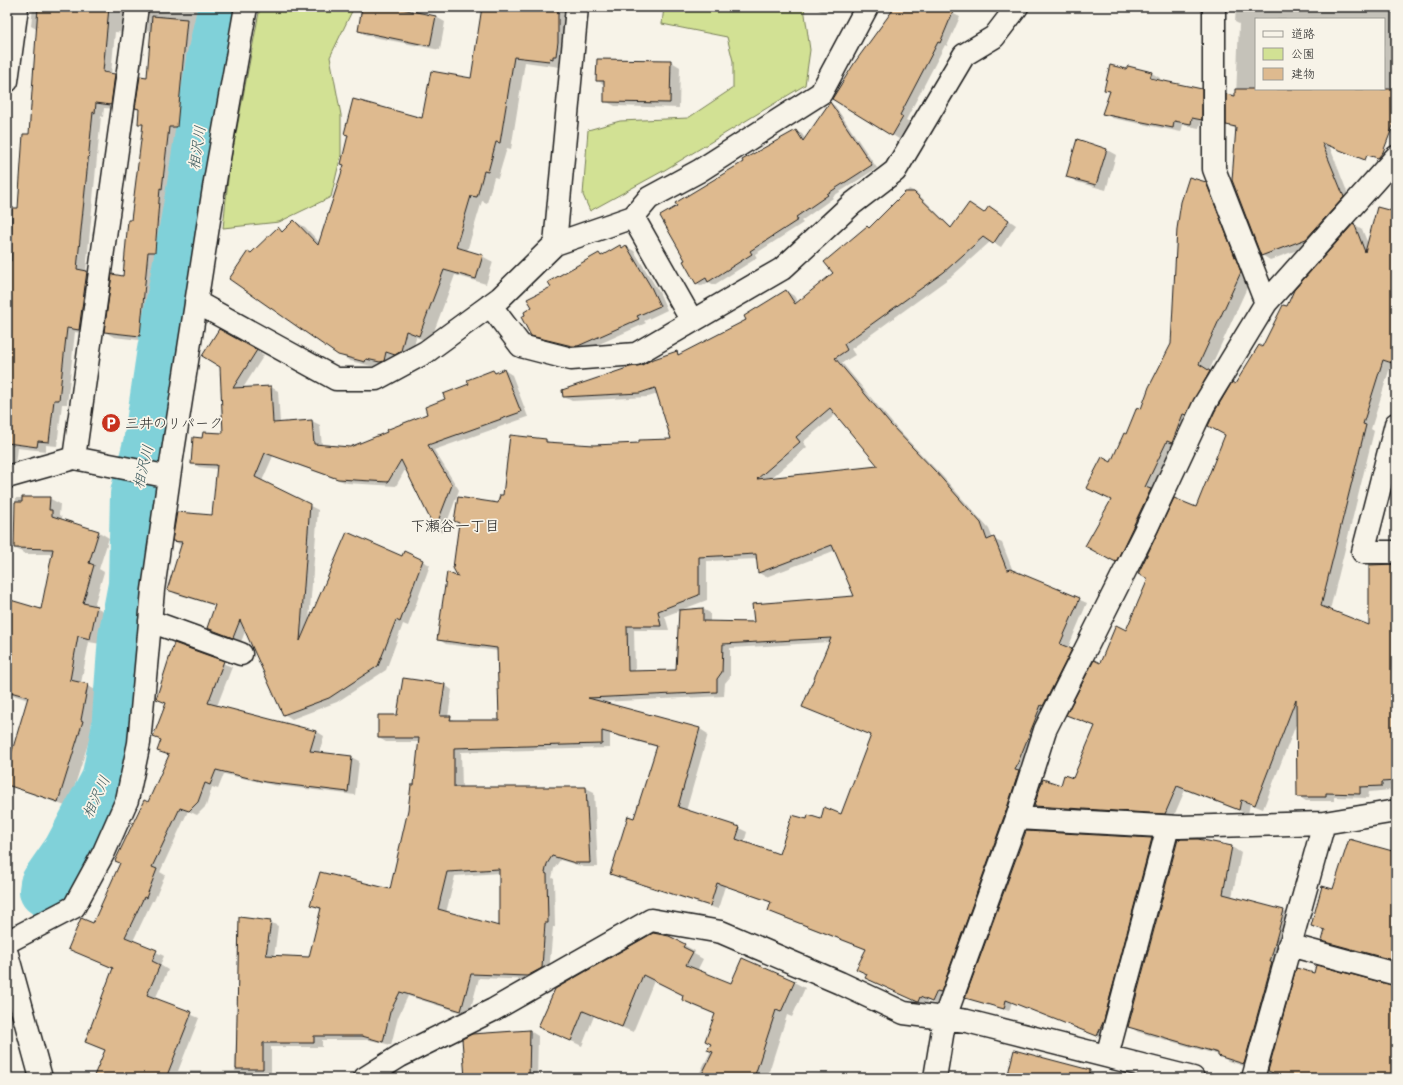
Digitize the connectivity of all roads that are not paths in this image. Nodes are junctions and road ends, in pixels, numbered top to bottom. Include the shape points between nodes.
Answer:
1 (17, 7) edge
2 (138, 7) edge
3 (246, 7) edge
4 (577, 7) edge
5 (867, 7) edge
6 (1017, 7) edge
7 (1214, 7) edge
8 (7, 81) edge
9 (1396, 157) edge
10 (633, 217) junction
11 (555, 244) junction
12 (196, 302) junction
13 (1266, 303) junction
14 (490, 305) junction
15 (692, 321) junction
16 (1395, 429) edge
17 (74, 458) junction
18 (160, 475) dead end
19 (7, 477) edge
20 (1396, 552) edge
21 (150, 621) junction
22 (241, 654) dead end
23 (1396, 811) edge
24 (1374, 815) junction
25 (1017, 818) junction
26 (1396, 821) edge
27 (1324, 823) junction
28 (1168, 827) junction
29 (7, 942) edge
30 (1289, 945) junction
31 (10, 964) edge
32 (1396, 974) edge
33 (945, 1017) junction
34 (1107, 1056) junction
35 (41, 1078) edge
36 (365, 1078) edge
37 (935, 1078) edge
38 (1193, 1078) edge
39 (1253, 1078) edge

1 - 8 street
2 - 17 street
3 - 12 street
4 - 11 street
5 - 10 street via 821,93 699,172 649,198
6 - 15 street via 994,37 964,55 895,172 852,204 782,269
7 - 13 street via 1214,169
9 - 13 street
10 - 11 street
10 - 15 street
11 - 14 street
12 - 14 street via 336,379 376,379 426,352
12 - 21 street
13 - 25 street via 1204,405 1147,527 1051,715
14 - 15 street via 521,346 571,359 636,354
16 - 20 street via 1363,552
17 - 18 street
17 - 19 street
21 - 22 street
21 - 29 street via 139,743 124,806 104,852 74,907
23 - 24 street
24 - 26 street
24 - 27 street
25 - 28 street
25 - 33 street
27 - 28 street
27 - 30 street
28 - 34 street
30 - 32 street
30 - 39 street
31 - 35 street
33 - 34 street
33 - 36 street via 904,1013 721,932 651,920 493,1010 400,1056
33 - 37 street
34 - 38 street

